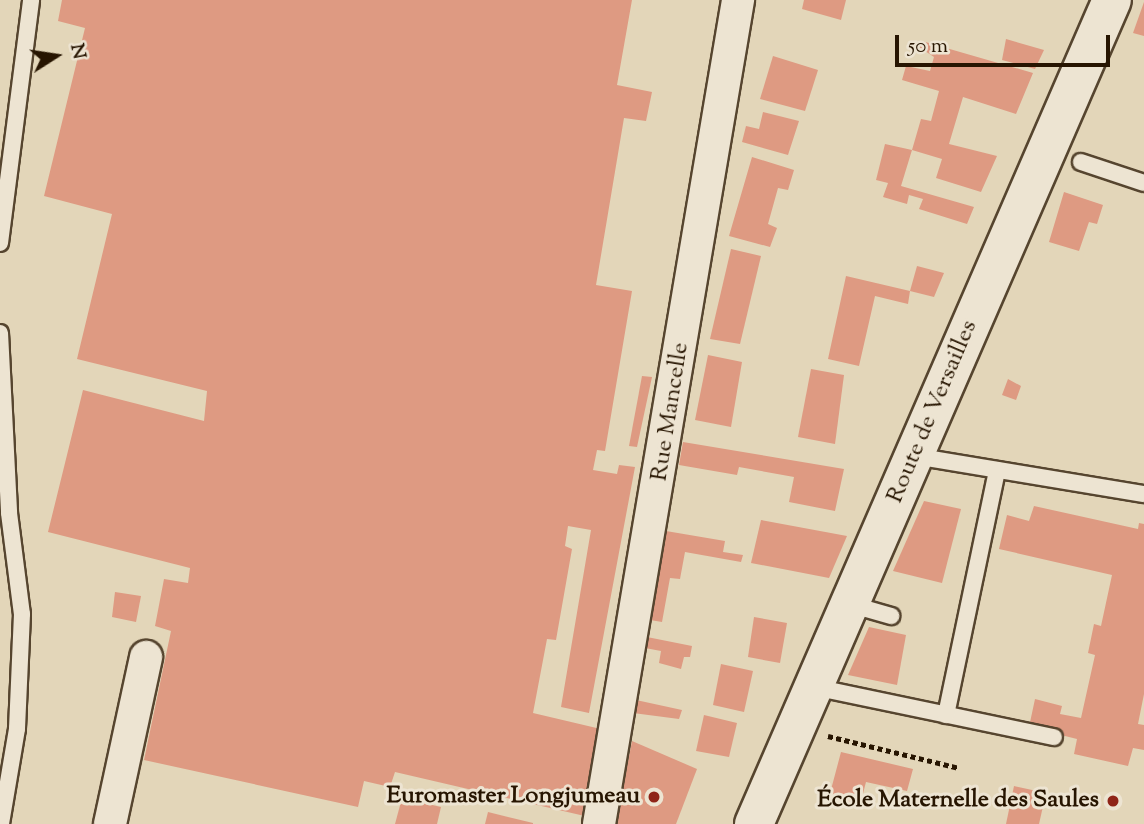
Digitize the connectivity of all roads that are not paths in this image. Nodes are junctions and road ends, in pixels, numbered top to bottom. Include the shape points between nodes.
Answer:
1 (31, 0) edge
2 (738, 0) edge
3 (1112, 0) edge
4 (1081, 162) dead end
5 (1144, 183) edge
6 (0, 243) edge
7 (0, 333) edge
8 (914, 456) junction
9 (998, 470) junction
10 (1144, 494) edge
11 (849, 604) junction
12 (891, 617) dead end
13 (146, 657) dead end
14 (814, 687) junction
15 (946, 715) junction
16 (1054, 737) dead end
17 (1, 824) edge
18 (110, 824) edge
19 (599, 824) edge
20 (754, 824) edge

1 - 6 lane
2 - 19 street, Rue Mancelle
3 - 8 main road, Route de Versailles
4 - 5 lane
7 - 17 lane via 9,513 22,614 17,729
8 - 9 lane
8 - 11 main road, Route de Versailles
9 - 10 lane
9 - 15 lane
11 - 12 lane
11 - 14 main road, Route de Versailles
13 - 18 street
14 - 15 lane
14 - 20 main road, Route de Versailles
15 - 16 lane

